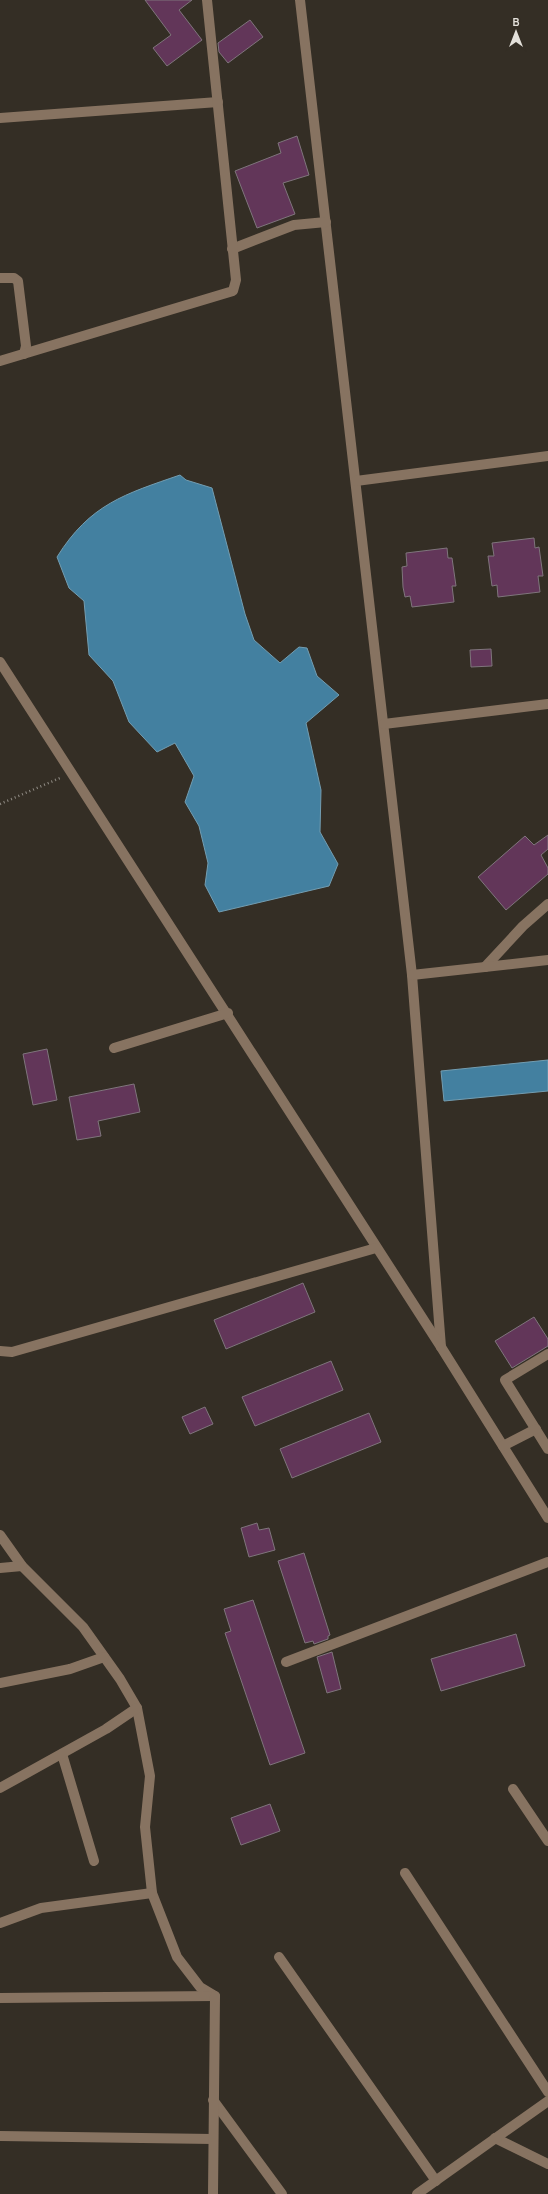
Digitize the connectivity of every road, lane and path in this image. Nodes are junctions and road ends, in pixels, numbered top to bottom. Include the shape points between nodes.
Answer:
1 (208, 0) edge
2 (300, 0) edge
3 (218, 102) junction
4 (0, 118) edge
5 (326, 222) junction
6 (232, 249) junction
7 (0, 278) edge
8 (24, 354) junction
9 (0, 361) edge
10 (548, 456) edge
11 (356, 481) junction
12 (0, 662) edge
13 (548, 704) edge
14 (384, 724) junction
15 (72, 773) junction
16 (0, 804) edge
17 (548, 904) edge
18 (548, 960) edge
19 (485, 967) junction
20 (412, 975) junction
21 (228, 1014) junction
22 (114, 1048) dead end
23 (376, 1248) junction
24 (441, 1347) junction
25 (0, 1351) edge
26 (548, 1354) edge
27 (536, 1429) junction
28 (503, 1446) junction
29 (548, 1449) edge
30 (548, 1518) edge
31 (0, 1535) edge
32 (548, 1562) edge
33 (22, 1566) junction
34 (0, 1568) edge
35 (104, 1656) junction
36 (286, 1662) dead end
37 (0, 1683) edge
38 (137, 1708) junction
39 (62, 1754) junction
40 (0, 1788) edge
41 (513, 1789) dead end
42 (548, 1841) edge
43 (94, 1860) dead end
44 (405, 1873) dead end
45 (152, 1893) junction
46 (0, 1923) edge
47 (279, 1957) dead end
48 (215, 1996) junction
49 (0, 1998) edge
50 (548, 2092) edge
51 (213, 2100) junction
52 (548, 2101) edge
53 (0, 2136) edge
54 (495, 2138) junction
55 (213, 2139) junction
56 (548, 2164) edge
57 (436, 2181) junction
58 (213, 2194) edge
59 (282, 2194) edge
60 (417, 2194) edge

1 - 3 street
2 - 5 street
3 - 4 street
3 - 6 street
5 - 6 street via 294,225
5 - 11 street
6 - 8 street via 236,280 233,291
7 - 8 street via 14,278 18,281 26,346
8 - 9 street
10 - 11 street
11 - 14 street
12 - 15 street
13 - 14 street
14 - 20 street
15 - 16 path
15 - 21 street
17 - 19 street via 523,926
18 - 19 street
19 - 20 street
20 - 24 street
21 - 22 street
21 - 23 street
23 - 24 street
23 - 25 street via 12,1352
24 - 28 street
26 - 27 street via 505,1380
27 - 28 street
27 - 29 street
28 - 30 street
31 - 33 street
32 - 36 street
33 - 34 street
33 - 35 street via 83,1627
35 - 37 street via 70,1669
35 - 38 street
38 - 39 street
38 - 45 street via 150,1776 145,1827
39 - 40 street
39 - 43 street
41 - 42 street
44 - 50 street
45 - 46 street via 41,1908
45 - 48 street via 178,1957 200,1987
47 - 57 street
48 - 49 street
48 - 51 street
51 - 55 street
51 - 59 street
52 - 54 street
53 - 55 street
54 - 56 street
54 - 57 street
55 - 58 street
57 - 60 street

